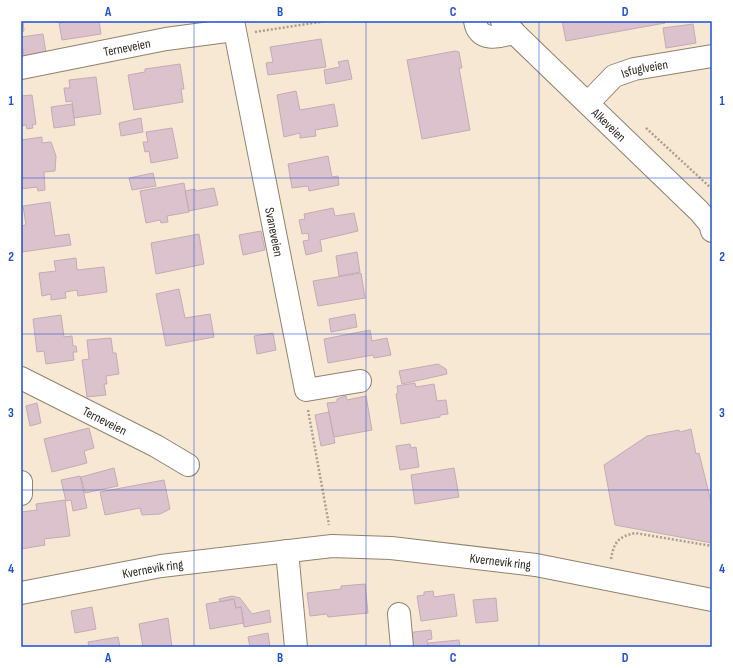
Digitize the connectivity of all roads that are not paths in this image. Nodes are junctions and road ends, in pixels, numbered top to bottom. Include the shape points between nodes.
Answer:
1 (475, 21) edge
2 (233, 25) edge
3 (508, 26) edge
4 (712, 56) edge
5 (21, 68) edge
6 (588, 103) junction
7 (712, 231) edge
8 (21, 378) edge
9 (360, 381) dead end
10 (188, 465) dead end
11 (21, 482) edge
12 (21, 494) edge
13 (287, 551) junction
14 (21, 593) edge
15 (712, 600) edge
16 (399, 614) dead end
17 (296, 647) edge
18 (402, 647) edge

1 - 3 street via 483,34 490,38 502,37
2 - 5 street, Terneveien
2 - 9 street, Svaneveien via 306,390
3 - 6 street, Alkeveien
4 - 6 street, Isfuglveien via 634,69 614,76
6 - 7 street, Alkeveien via 699,211 710,224
8 - 10 street, Terneveien via 156,446
11 - 12 street
13 - 14 street, Kvernevik ring via 160,566
13 - 15 street, Kvernevik ring via 332,546 392,548 536,565
13 - 17 street
16 - 18 street

